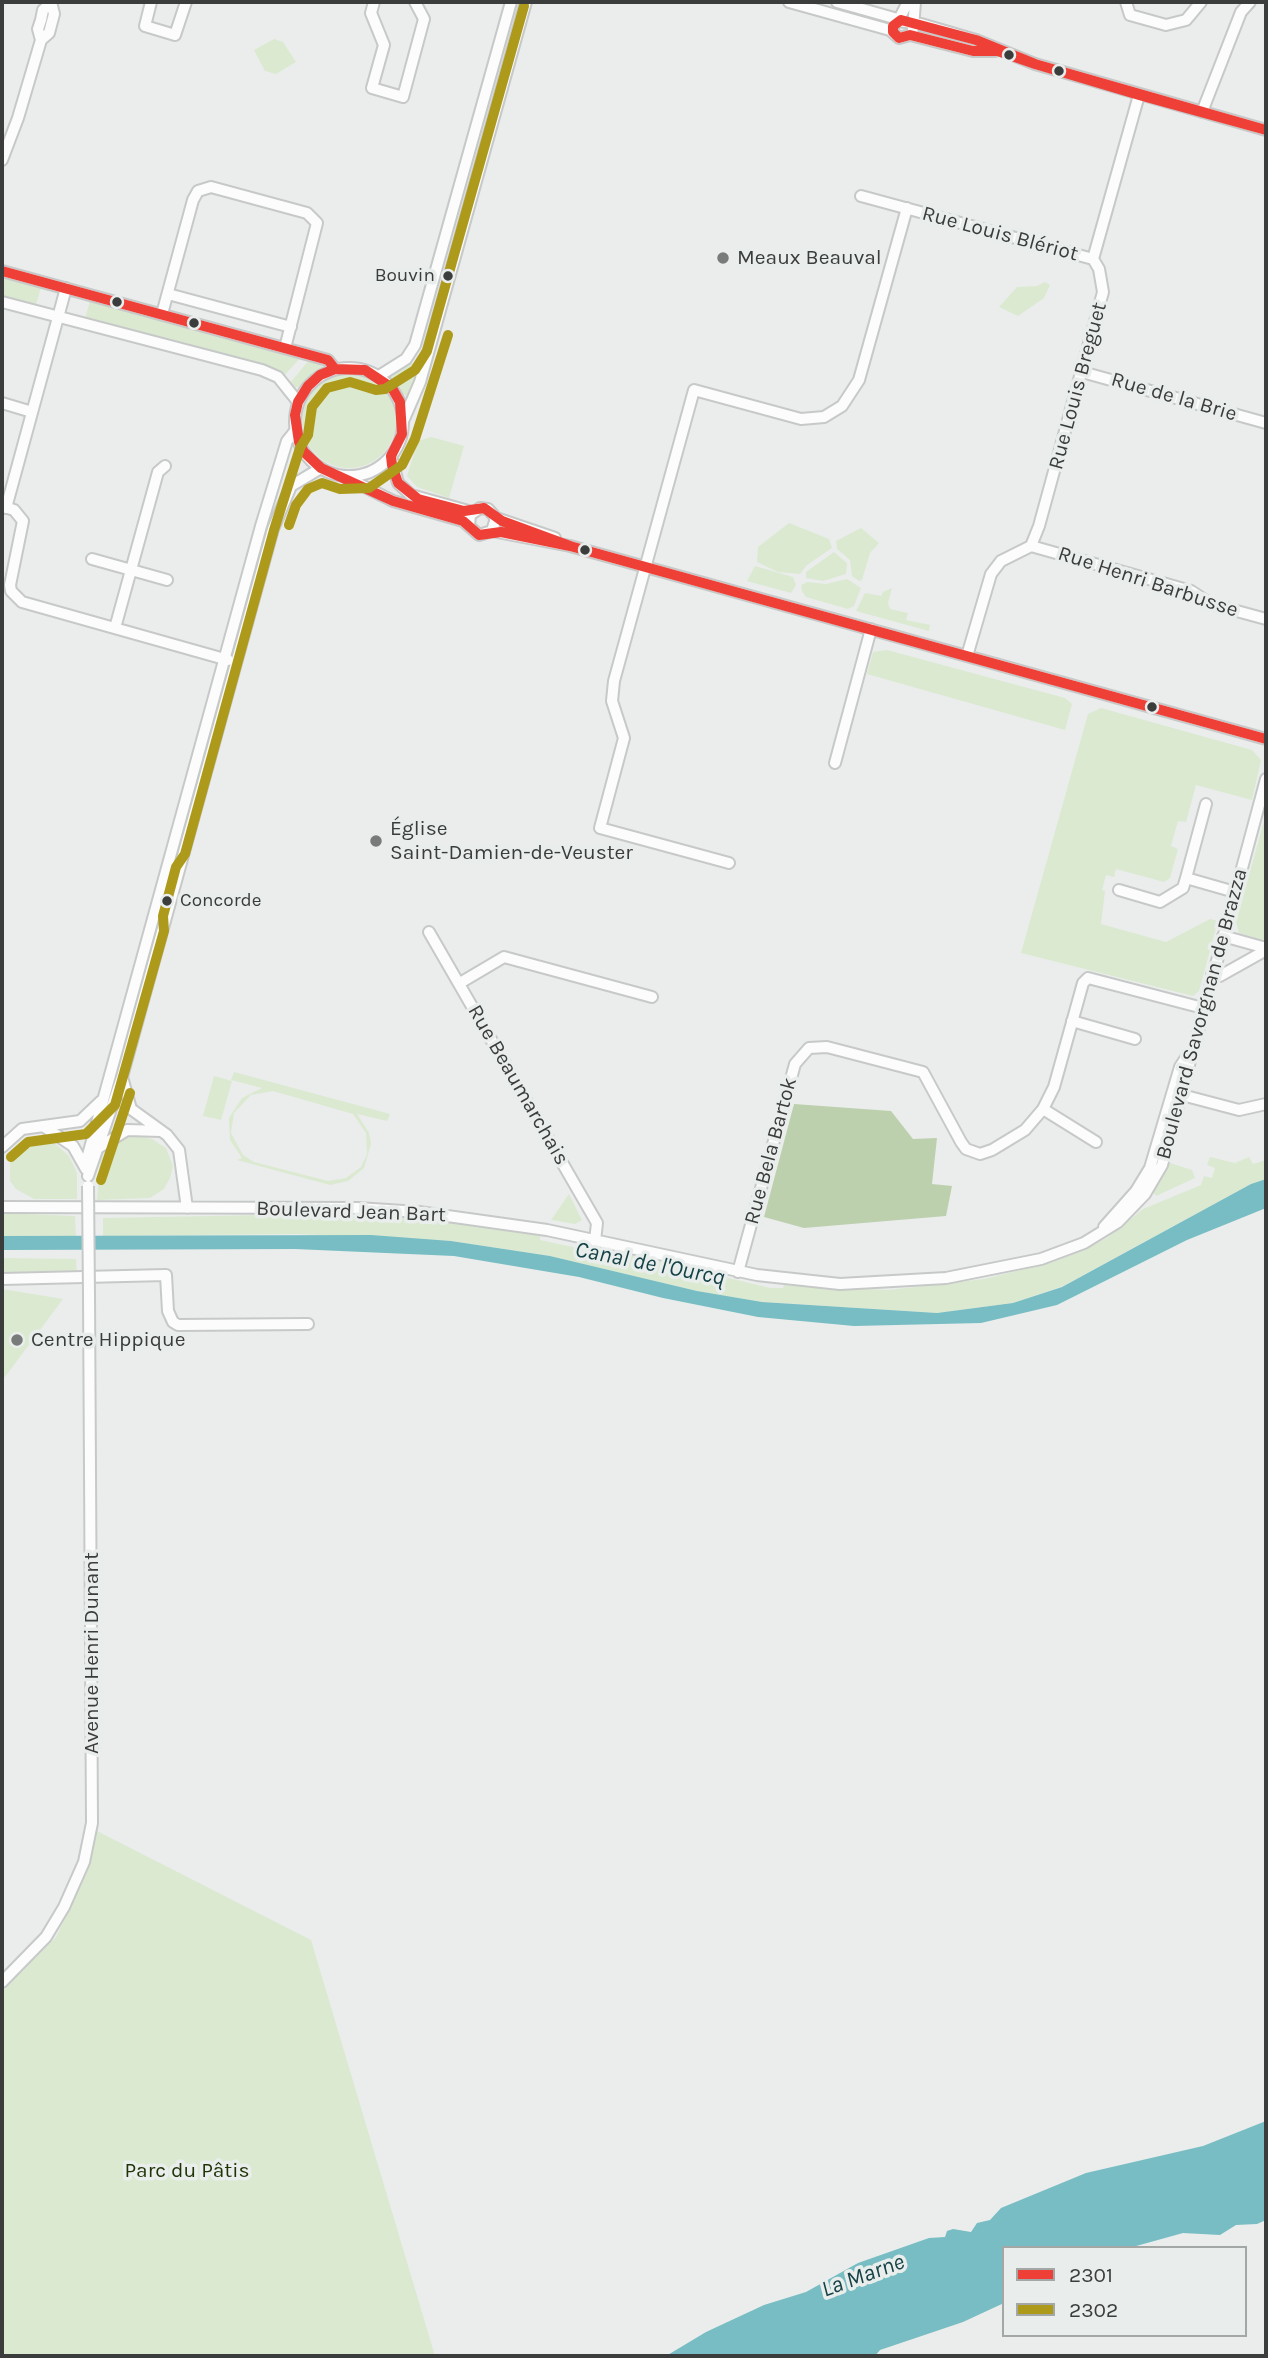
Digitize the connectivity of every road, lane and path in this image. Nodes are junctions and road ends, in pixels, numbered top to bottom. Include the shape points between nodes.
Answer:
1 (51, 2) edge
2 (151, 2) edge
3 (186, 2) edge
4 (374, 2) edge
5 (415, 2) edge
6 (511, 2) edge
7 (526, 2) edge
8 (789, 2) edge
9 (836, 2) edge
10 (908, 2) edge
11 (915, 2) edge
12 (1126, 2) edge
13 (1201, 2) edge
14 (1250, 2) edge
15 (912, 23) junction
16 (896, 25) junction
17 (910, 35) junction
18 (998, 51) junction
19 (1139, 95) junction
20 (1202, 112) junction
21 (1266, 130) edge
22 (2, 160) edge
23 (861, 196) dead end
24 (907, 208) junction
25 (1093, 259) junction
26 (2, 271) edge
27 (66, 288) junction
28 (168, 294) junction
29 (2, 302) edge
30 (162, 314) junction
31 (58, 317) junction
32 (291, 327) junction
33 (285, 348) junction
34 (335, 369) junction
35 (1082, 372) junction
36 (379, 376) junction
37 (298, 402) junction
38 (2, 403) edge
39 (32, 412) junction
40 (404, 419) junction
41 (1266, 423) edge
42 (295, 431) junction
43 (391, 456) junction
44 (165, 466) dead end
45 (321, 468) junction
46 (341, 475) junction
47 (4, 507) edge
48 (472, 512) junction
49 (496, 518) junction
50 (469, 526) junction
51 (492, 531) junction
52 (1031, 545) junction
53 (570, 546) junction
54 (92, 559) dead end
55 (645, 566) junction
56 (132, 570) junction
57 (167, 580) dead end
58 (1266, 619) edge
59 (115, 628) junction
60 (871, 629) junction
61 (967, 656) junction
62 (224, 659) junction
63 (236, 662) junction
64 (1266, 738) edge
65 (835, 763) dead end
66 (1266, 779) edge
67 (1206, 804) dead end
68 (729, 863) dead end
69 (1186, 878) junction
70 (1119, 890) dead end
71 (1235, 892) junction
72 (429, 932) dead end
73 (1223, 936) junction
74 (1265, 948) edge
75 (1212, 974) junction
76 (460, 983) junction
77 (652, 997) dead end
78 (1203, 1008) junction
79 (1072, 1021) junction
80 (1135, 1039) dead end
81 (1194, 1045) junction
82 (122, 1077) junction
83 (1182, 1095) junction
84 (103, 1100) junction
85 (1266, 1104) edge
86 (1043, 1109) junction
87 (43, 1126) junction
88 (161, 1131) junction
89 (1096, 1142) dead end
90 (2, 1147) edge
91 (97, 1148) junction
92 (87, 1176) junction
93 (2, 1207) edge
94 (187, 1208) junction
95 (1101, 1234) junction
96 (595, 1241) junction
97 (737, 1272) junction
98 (2, 1279) edge
99 (308, 1324) dead end
100 (2, 1982) edge

1 - 22 street via 54,13 48,33 41,40
2 - 3 street via 145,26 175,35
4 - 5 street via 371,13 384,45 372,88 403,97 424,19
6 - 36 street via 415,345 406,359
7 - 40 street via 420,382
8 - 16 street
9 - 16 street via 894,18
10 - 16 street
11 - 15 street
12 - 13 street via 1130,15 1166,25 1186,20
14 - 20 street via 1241,12
15 - 16 street
15 - 17 street
15 - 18 street via 976,40
16 - 17 street via 899,38
17 - 18 street via 973,51
18 - 19 street
19 - 20 street
19 - 25 street
20 - 21 street
23 - 24 street, Rue Louis Blériot
24 - 25 street, Rue Louis Blériot
24 - 55 street, Rue Louis Blériot via 852,394 830,414 809,419 695,390
25 - 35 street, Rue Louis Breguet via 1103,292
26 - 27 street
27 - 30 street
27 - 31 street
28 - 30 street
28 - 32 street
28 - 32 street via 193,200 198,191 211,187 315,219 318,229
29 - 31 street
30 - 33 street
31 - 37 street via 272,374
31 - 39 street
32 - 33 street
33 - 34 street via 328,360
34 - 36 street via 365,370
34 - 37 street via 308,386
35 - 41 street, Rue de la Brie
35 - 52 street, Rue Louis Breguet
36 - 40 street via 396,395
37 - 42 street
38 - 39 street
39 - 47 street
40 - 43 street
42 - 45 street via 304,452
42 - 62 street via 287,441
43 - 46 street via 366,474
43 - 48 street via 398,483 411,495
44 - 56 street via 158,472
45 - 46 street
45 - 63 street via 299,478 284,498
46 - 50 street via 393,501
47 - 59 street via 14,510 23,521 10,576 15,598
48 - 49 street via 484,508
48 - 50 street
49 - 51 street
49 - 53 street
50 - 51 street via 479,535
51 - 53 street
52 - 58 street, Rue Henri Barbusse via 1191,591 1211,604
52 - 61 street via 1001,561 991,574
53 - 55 street
54 - 56 street
55 - 60 street
55 - 68 street via 614,681 612,701 624,738 600,828
56 - 57 street
56 - 59 street
59 - 62 street
60 - 61 street
60 - 65 street
61 - 64 street
62 - 63 street
62 - 84 street
63 - 82 street
66 - 71 street, Boulevard Savorgnan de Brazza
67 - 69 street
69 - 70 street via 1183,888 1160,902
69 - 71 street
71 - 73 street, Boulevard Savorgnan de Brazza
72 - 76 street, Rue Beaumarchais
73 - 74 street
73 - 75 street, Boulevard Savorgnan de Brazza
74 - 75 street via 1220,976
75 - 78 street, Boulevard Savorgnan de Brazza
76 - 77 street via 504,957
76 - 96 street, Rue Beaumarchais via 597,1223
78 - 79 street, Rue Bela Bartok via 1092,976 1083,983
78 - 81 street, Boulevard Savorgnan de Brazza
79 - 80 street
79 - 86 street, Rue Bela Bartok via 1054,1087
81 - 83 street, Boulevard Savorgnan de Brazza
81 - 95 street via 1180,1067 1150,1168
82 - 88 street via 131,1109
82 - 91 street
83 - 85 street via 1239,1110
83 - 95 street, Boulevard Savorgnan de Brazza via 1156,1176 1130,1210
84 - 87 street via 80,1121
84 - 92 street
86 - 89 street
86 - 97 street, Rue Bela Bartok via 1025,1130 992,1150 974,1153 961,1142 923,1072 827,1047 804,1051 795,1064
87 - 90 street via 22,1129
87 - 92 street via 73,1146
88 - 91 street via 127,1130
88 - 94 street via 180,1150
91 - 92 street
92 - 100 street, Avenue Henri Dunant, bridge via 92,1823 84,1862 64,1907 46,1937
93 - 94 street, Boulevard Jean Bart
94 - 96 street, Boulevard Jean Bart via 388,1209 505,1223
95 - 97 street, Boulevard Savorgnan de Brazza via 1041,1259 946,1278 840,1284
96 - 97 street, Boulevard Jean Bart
98 - 99 street via 166,1275 169,1311 178,1325

